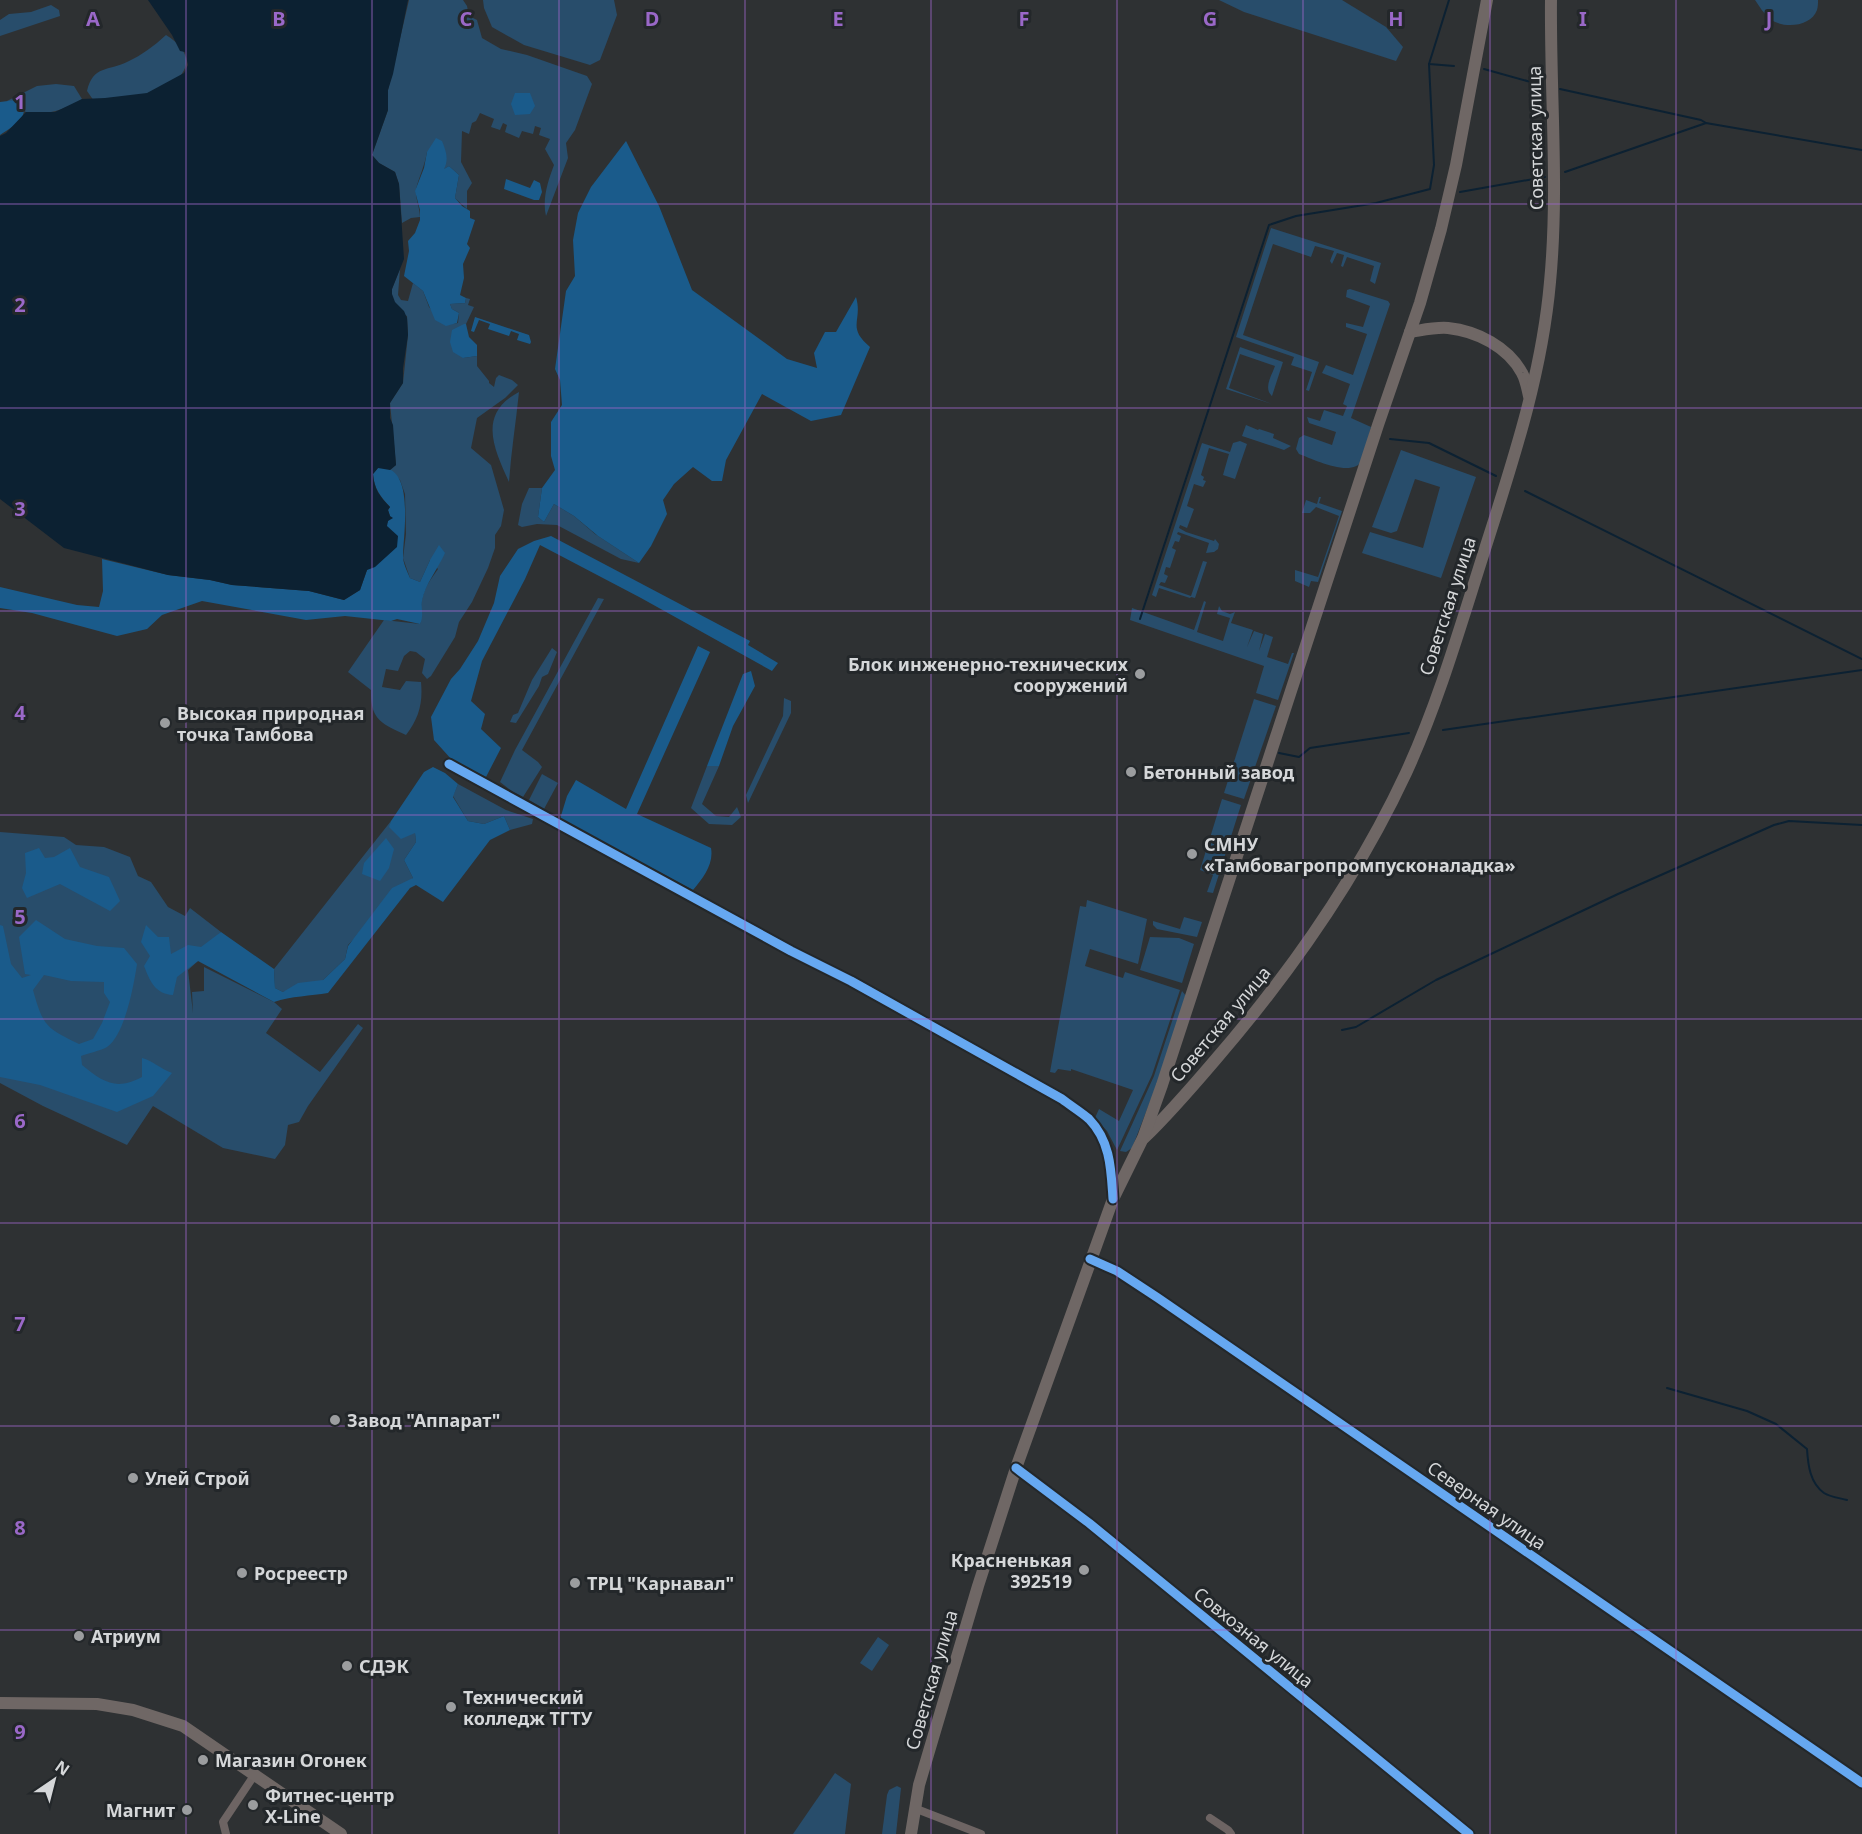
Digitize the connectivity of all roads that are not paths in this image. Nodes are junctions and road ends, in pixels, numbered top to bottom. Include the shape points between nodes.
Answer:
1 (1487, 0) edge
2 (1551, 0) edge
3 (1410, 332) junction
4 (1530, 398) junction
5 (449, 764) dead end
6 (1143, 1138) junction
7 (1113, 1199) junction
8 (1090, 1259) junction
9 (1016, 1468) junction
10 (0, 1703) edge
11 (255, 1774) junction
12 (1862, 1782) edge
13 (914, 1808) junction
14 (1210, 1818) dead end
15 (226, 1834) edge
16 (340, 1834) edge
17 (911, 1834) edge
18 (981, 1834) edge
19 (1231, 1834) edge
20 (1469, 1834) edge

1 - 3 main road via 1456,165 1432,264
2 - 4 main road, Советская улица via 1554,224 1550,285
3 - 4 main road via 1449,328 1478,336 1503,349 1523,374
3 - 6 main road
4 - 6 main road, Советская улица via 1516,453 1432,711 1369,844 1294,962 1235,1037
5 - 7 street via 1062,1099 1089,1119 1102,1137 1111,1159
6 - 7 main road, Советская улица
7 - 8 main road, Советская улица
8 - 9 main road, Советская улица
8 - 12 street, Северная улица via 1158,1298
9 - 13 main road, Советская улица
9 - 20 main road, Совхозная улица via 1089,1523
10 - 11 main road via 97,1704 133,1710 183,1726
11 - 15 street via 223,1822
11 - 16 main road
13 - 17 main road, Советская улица
13 - 18 street
14 - 19 street

